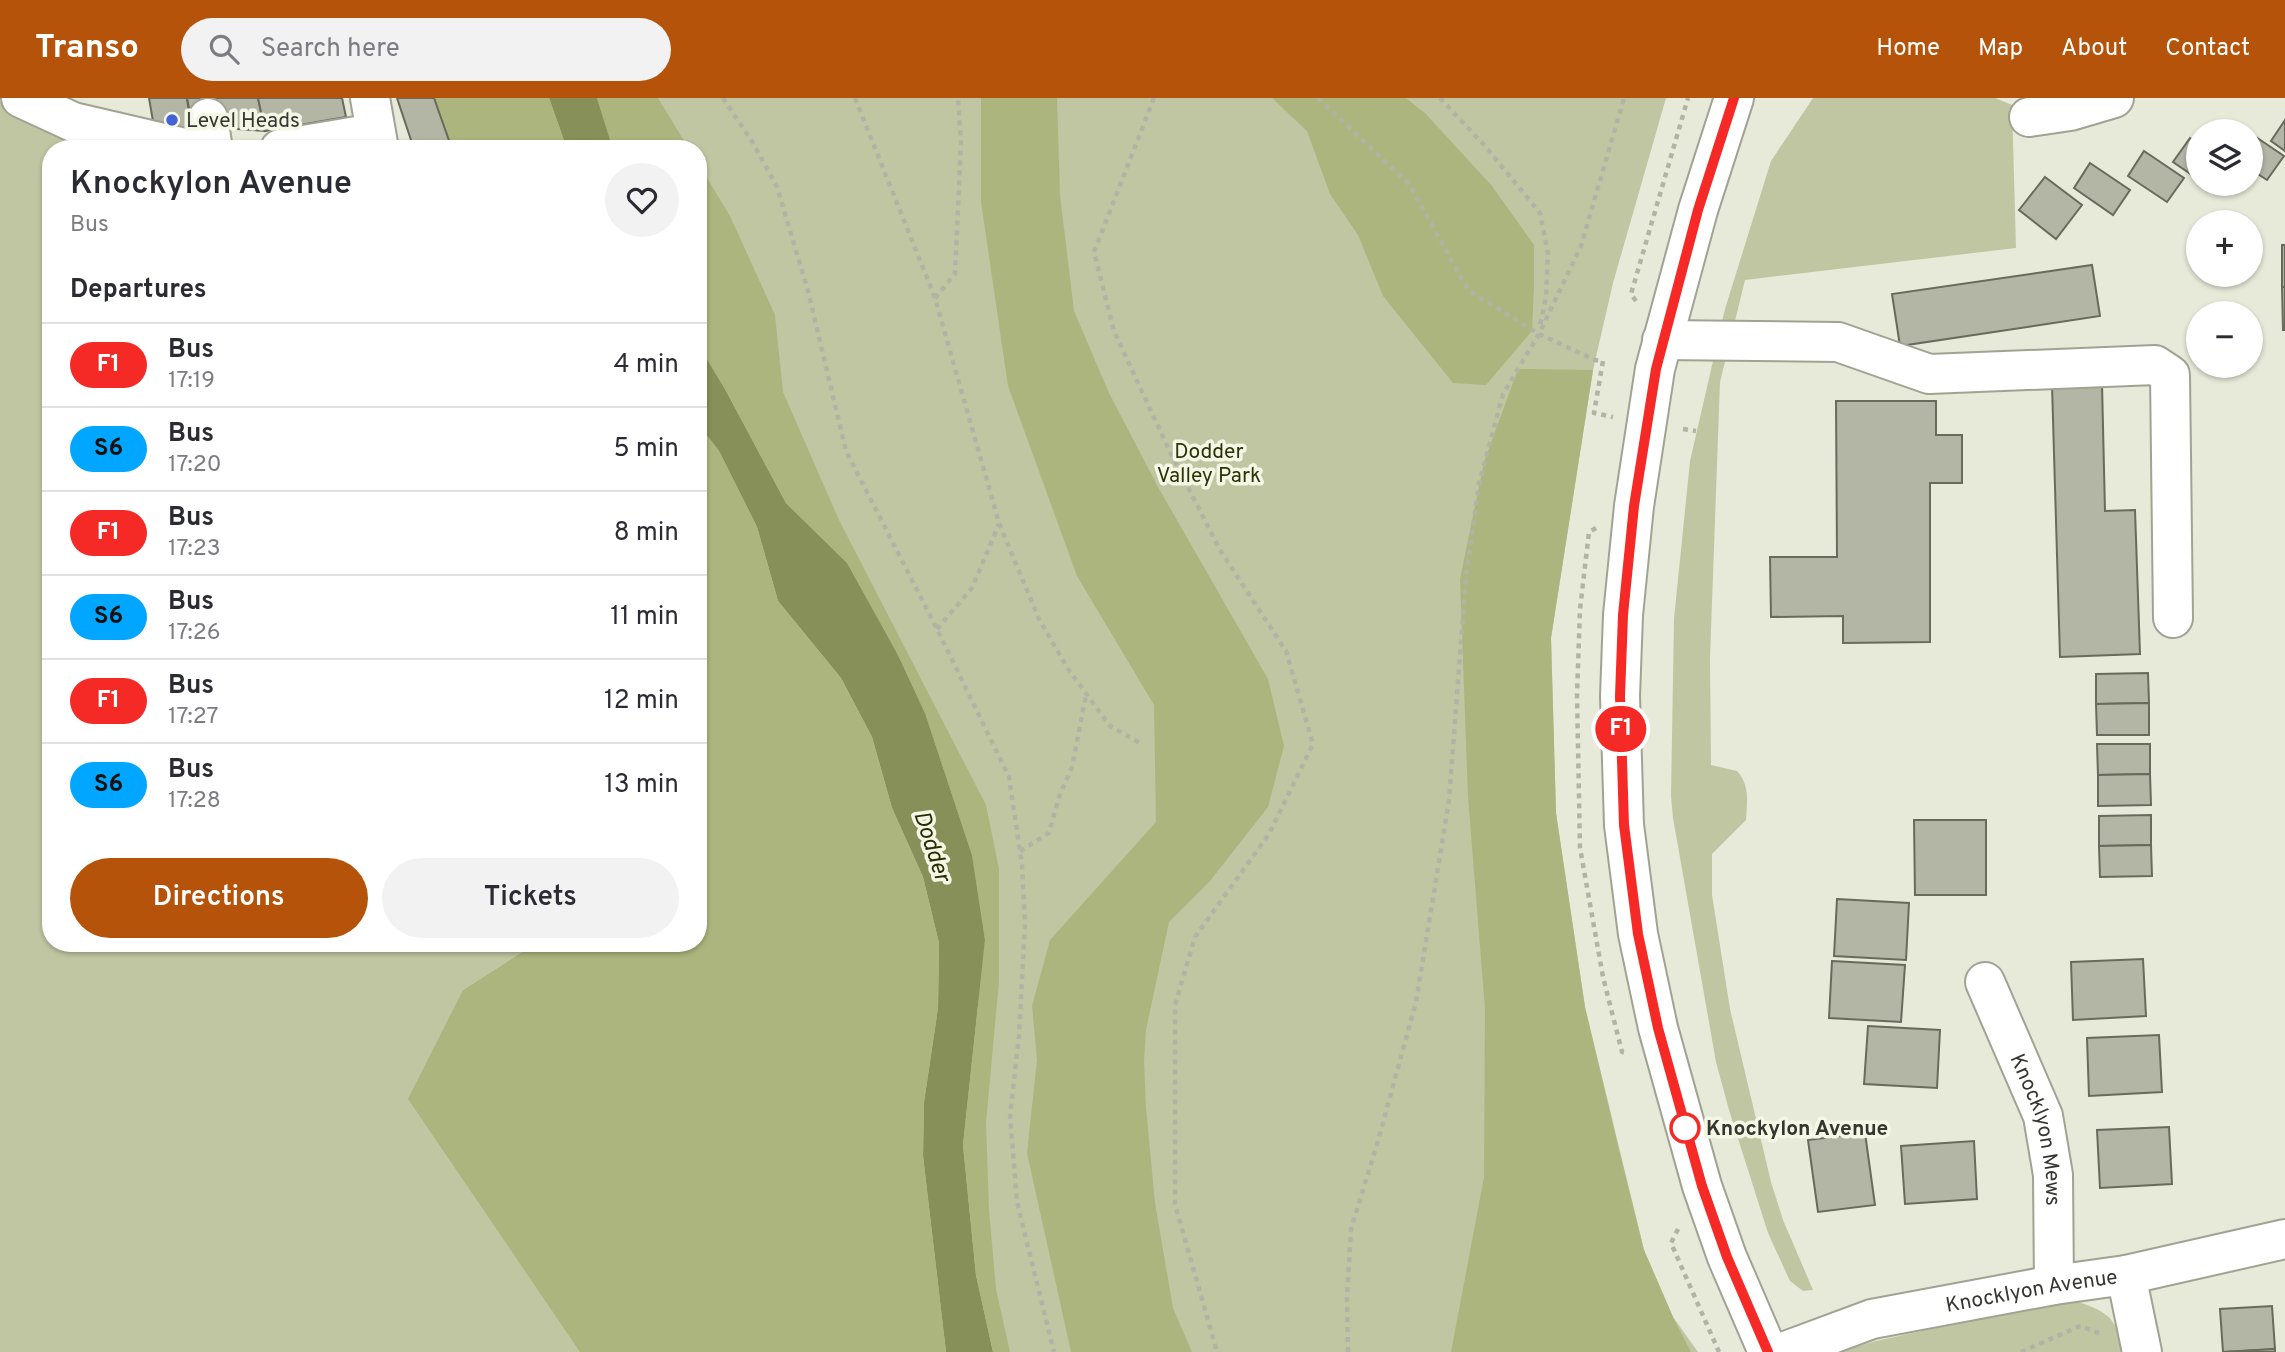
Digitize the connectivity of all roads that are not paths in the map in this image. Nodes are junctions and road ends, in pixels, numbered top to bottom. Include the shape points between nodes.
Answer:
1 (20, 98) edge
2 (1734, 98) edge
3 (2114, 98) edge
4 (2029, 117) dead end
5 (375, 127) edge
6 (74, 135) edge
7 (161, 140) edge
8 (317, 140) edge
9 (1662, 340) junction
10 (2173, 618) dead end
11 (1985, 982) dead end
12 (2285, 1239) edge
13 (2126, 1275) junction
14 (2054, 1285) junction
15 (2125, 1345) edge
16 (1768, 1352) edge
17 (1783, 1352) edge

1 - 6 main road
2 - 9 main road
3 - 4 main road
5 - 8 main road
6 - 7 main road
9 - 10 main road via 1838,342 1928,374 2155,365 2170,375
9 - 16 main road via 1644,434 1623,615 1624,825 1638,934 1667,1065 1702,1186
11 - 14 main road, Knocklyon Mews via 2043,1116 2053,1175
12 - 13 main road, Knocklyon Avenue
13 - 14 main road, Knocklyon Avenue
13 - 15 main road
14 - 17 main road, Knocklyon Avenue via 1872,1319

